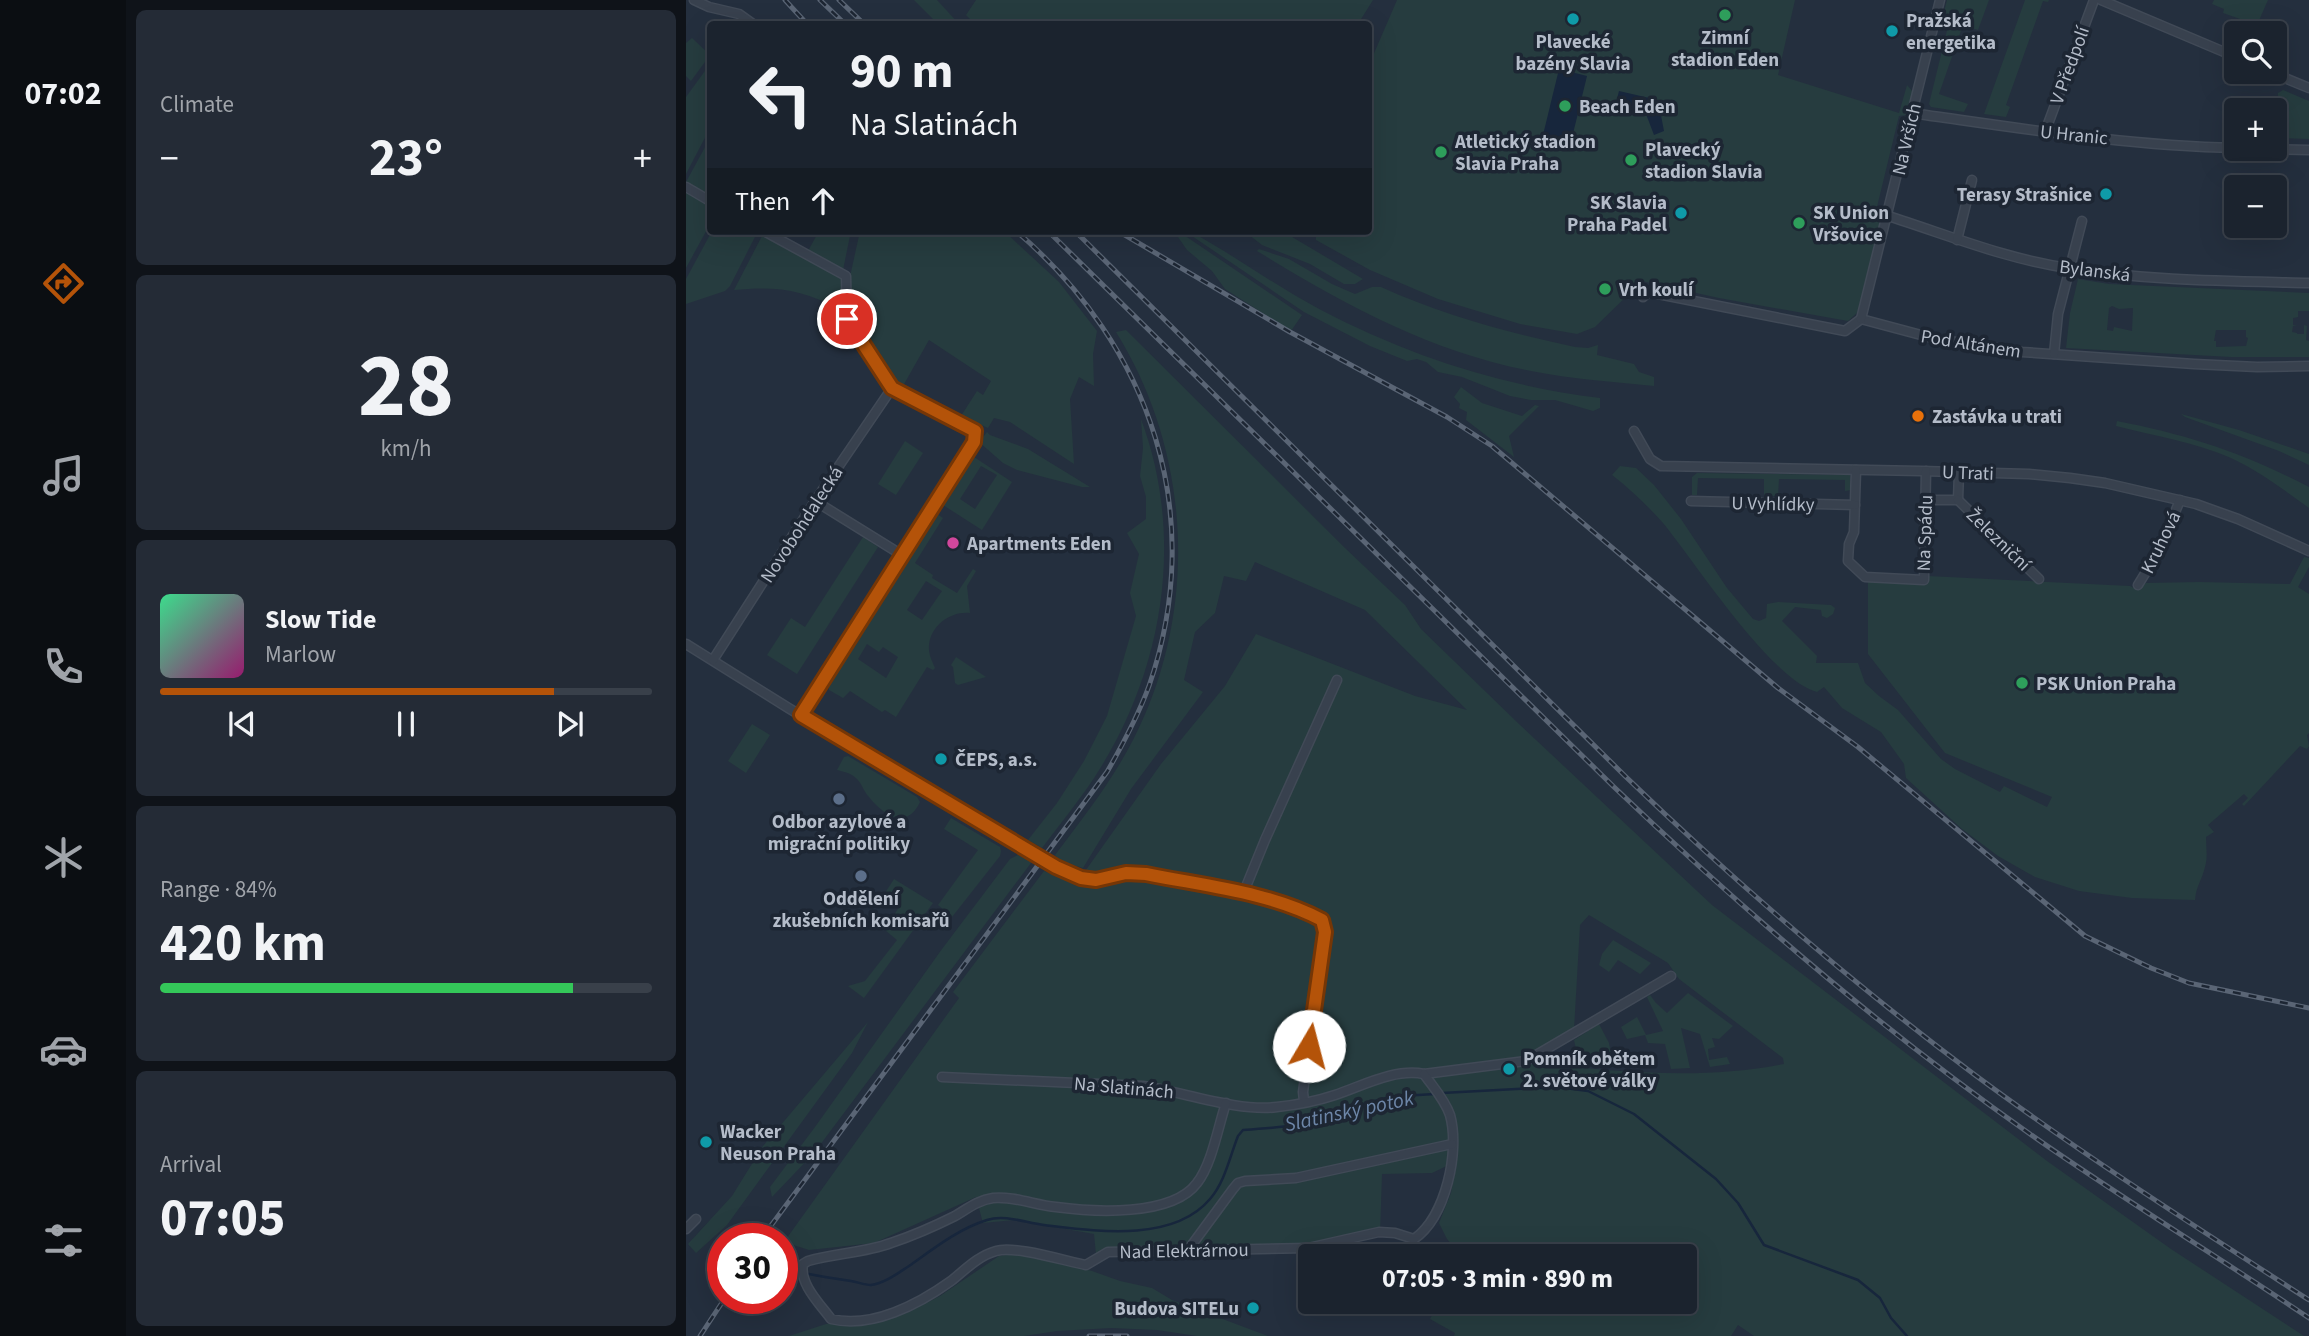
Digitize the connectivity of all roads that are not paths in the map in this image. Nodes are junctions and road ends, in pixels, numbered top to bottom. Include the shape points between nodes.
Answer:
1 (694, 0) edge
2 (1940, 0) edge
3 (2094, 0) edge
4 (2101, 0) edge
5 (749, 21) edge
6 (2224, 52) edge
7 (2287, 79) edge
8 (2309, 88) edge
9 (1911, 113) junction
10 (2045, 132) junction
11 (2224, 148) edge
12 (2287, 150) edge
13 (2309, 150) edge
14 (1972, 180) dead end
15 (686, 187) edge
16 (707, 199) edge
17 (1888, 216) junction
18 (2082, 221) dead end
19 (771, 235) edge
20 (1957, 240) junction
21 (2069, 269) junction
22 (2309, 283) edge
23 (1643, 297) dead end
24 (1861, 319) junction
25 (2054, 354) junction
26 (2309, 366) edge
27 (892, 388) junction
28 (1634, 431) dead end
29 (1856, 470) junction
30 (1926, 471) junction
31 (1959, 472) junction
32 (816, 500) junction
33 (1926, 500) junction
34 (1958, 500) junction
35 (2180, 500) junction
36 (1691, 501) dead end
37 (1855, 505) junction
38 (2309, 551) edge
39 (902, 555) junction
40 (2039, 579) dead end
41 (2138, 584) dead end
42 (686, 644) edge
43 (713, 660) junction
44 (1337, 680) dead end
45 (801, 715) junction
46 (1243, 894) junction
47 (1671, 976) dead end
48 (1424, 1074) junction
49 (942, 1077) dead end
50 (1304, 1101) junction
51 (1226, 1103) junction
52 (1452, 1144) junction
53 (696, 1219) dead end
54 (686, 1229) edge
55 (1188, 1250) junction
56 (803, 1264) junction
57 (798, 1268) edge

1 - 5 street
2 - 9 street, Na Vrších
3 - 10 street, V Předpolí
4 - 6 street
7 - 8 street
9 - 10 street, U Hranic
9 - 17 street, Na Vrších
10 - 11 street, U Hranic
12 - 13 street
14 - 20 street
15 - 16 street
17 - 20 street, Bylanská
17 - 24 street, Na Vrších
18 - 21 street
19 - 27 street via 846,276 847,319
20 - 21 street, Bylanská
21 - 22 street, Bylanská via 2170,279
21 - 25 street
23 - 24 street via 1648,292 1845,331
24 - 25 street, Pod Altánem via 1936,339
25 - 26 street, Pod Altánem
27 - 32 street, Novobohdalecká
27 - 39 street via 975,431 974,442
28 - 29 street, U Trati via 1650,459 1661,466
29 - 30 street, U Trati
29 - 37 street
30 - 31 street, U Trati
30 - 33 street, Na Spádu
31 - 34 street
31 - 35 street, U Trati via 2070,478
32 - 39 street
32 - 43 street, Novobohdalecká
33 - 34 street
33 - 37 street, Na Spádu via 1924,580 1865,577 1848,561
34 - 40 street, Železniční
35 - 38 street, U Trati via 2238,519
35 - 41 street, Kruhová via 2160,549
36 - 37 street, U Vyhlídky
39 - 45 street
42 - 43 street
43 - 45 street
44 - 46 street
45 - 46 street, bridge via 1081,878 1146,874
46 - 50 street via 1297,907 1322,920 1325,932
47 - 48 street, Na Slatinách via 1526,1061
48 - 50 street, Na Slatinách via 1383,1078
48 - 52 street via 1441,1098 1451,1123
49 - 51 street, Na Slatinách via 1143,1086
50 - 51 street, Na Slatinách via 1263,1108
51 - 56 street via 1202,1176 1191,1191 1170,1202 1091,1210 991,1198 893,1243
52 - 55 street via 1290,1179 1241,1182
52 - 55 street, Nad Elektrárnou via 1447,1185 1423,1233 1414,1239 1379,1232 1308,1248
53 - 54 street
55 - 56 street, Nad Elektrárnou via 1108,1252 1086,1265 1020,1250 998,1250 912,1306 864,1319 831,1319 806,1283
56 - 57 street

